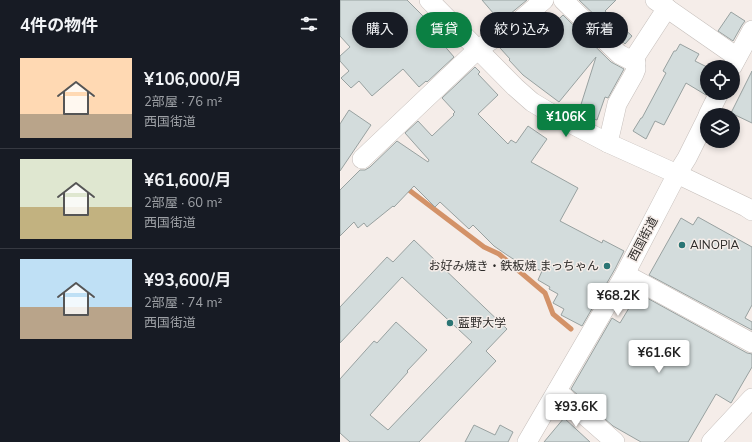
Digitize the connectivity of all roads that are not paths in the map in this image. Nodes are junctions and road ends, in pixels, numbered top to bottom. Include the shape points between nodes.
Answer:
1 (428, 0) edge
2 (544, 0) edge
3 (563, 0) edge
4 (661, 4) edge
5 (752, 30) edge
6 (478, 49) junction
7 (732, 60) edge
8 (736, 60) edge
9 (636, 63) junction
10 (700, 132) edge
11 (608, 143) junction
12 (363, 157) dead end
13 (677, 174) junction
14 (752, 211) edge
15 (625, 274) junction
16 (752, 343) edge
17 (557, 391) junction
18 (752, 398) edge
19 (527, 442) edge
20 (615, 442) edge
21 (712, 442) edge

1 - 6 street
2 - 6 street via 517,23
3 - 9 street via 619,54
4 - 7 street
4 - 9 street via 635,57
5 - 8 street
6 - 11 street via 532,102
6 - 12 street
9 - 11 street via 634,74 617,104
10 - 13 street, 西国街道
11 - 13 street
13 - 14 street
13 - 15 street, 西国街道
15 - 16 street
15 - 17 street, 西国街道
17 - 19 street, 西国街道
17 - 20 street
18 - 21 street

